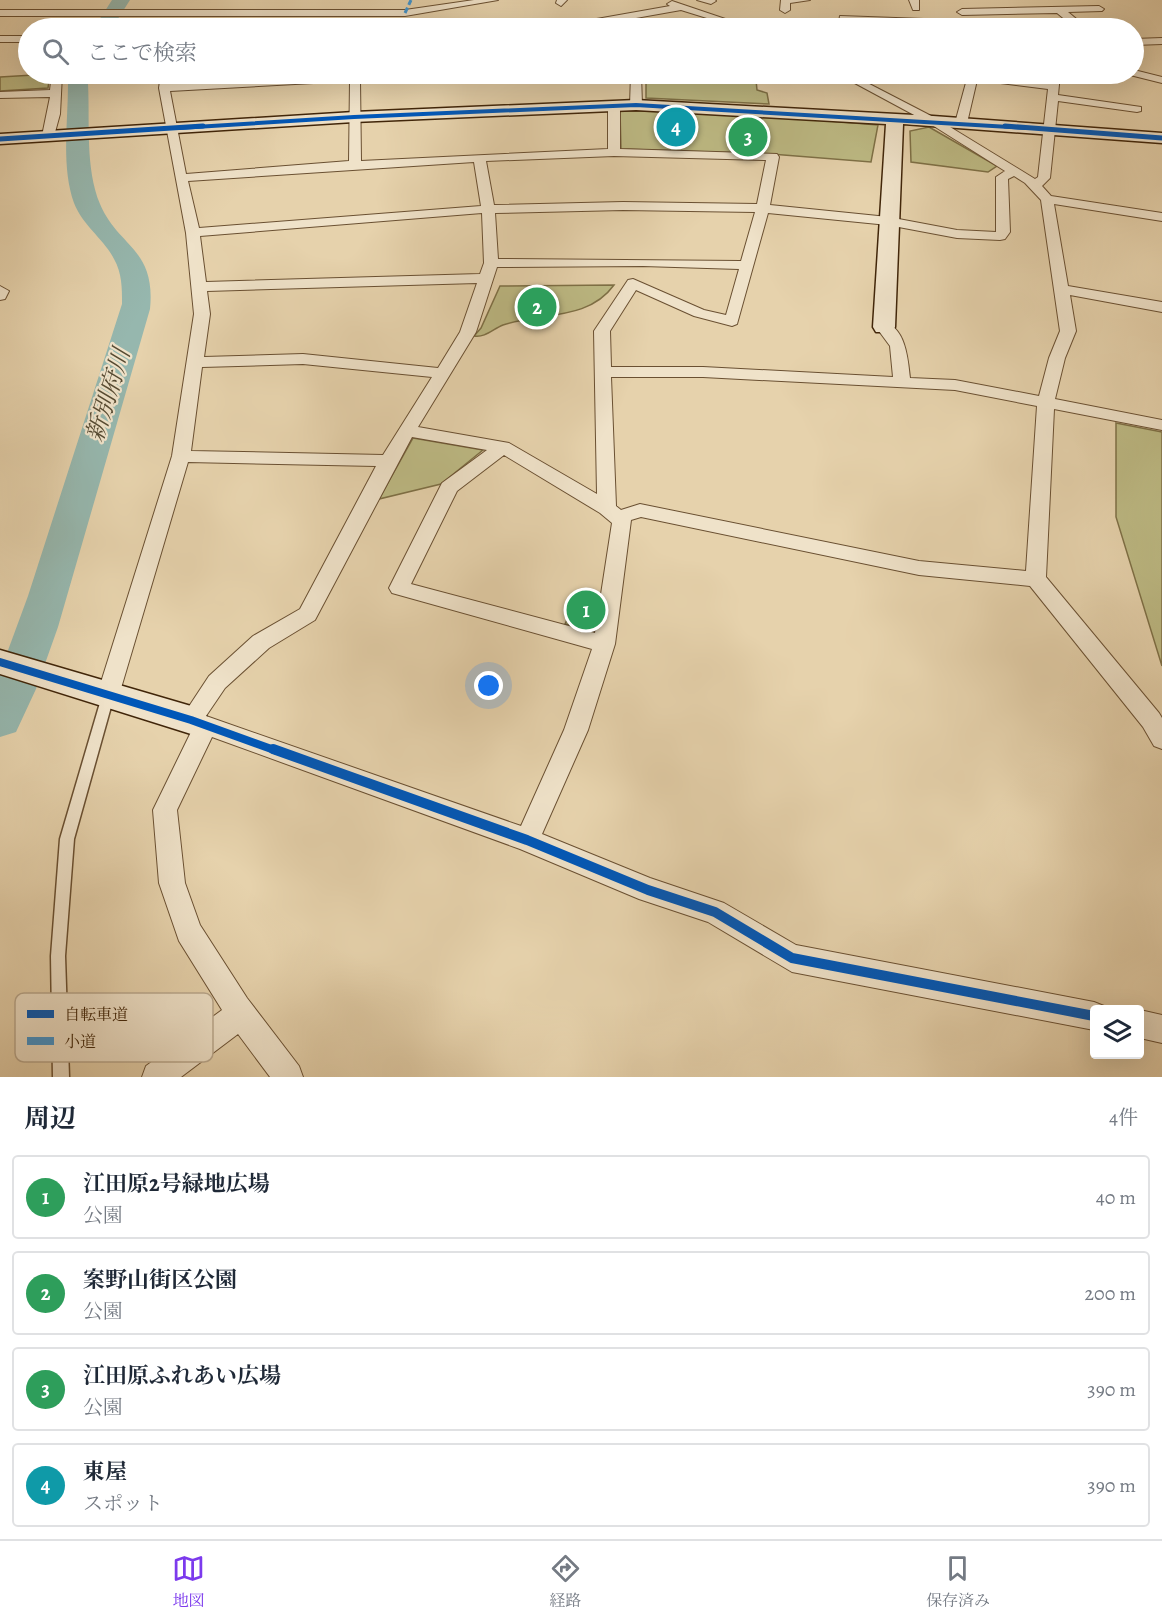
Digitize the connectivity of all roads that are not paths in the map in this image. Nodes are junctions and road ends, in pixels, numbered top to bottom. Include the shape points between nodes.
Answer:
1 (215, 0) edge
2 (300, 0) edge
3 (665, 0) edge
4 (702, 0) edge
5 (805, 0) edge
6 (955, 0) edge
7 (487, 1) edge
8 (711, 1) edge
9 (682, 7) junction
10 (1099, 9) dead end
11 (785, 10) dead end
12 (1059, 10) junction
13 (86, 11) junction
14 (288, 12) junction
15 (962, 12) junction
16 (0, 13) edge
17 (208, 14) junction
18 (82, 18) edge
19 (619, 18) edge
20 (716, 18) edge
21 (970, 18) edge
22 (1069, 18) edge
23 (0, 39) edge
24 (18, 39) edge
25 (1162, 41) edge
26 (1144, 42) edge
27 (1144, 76) edge
28 (1162, 80) edge
29 (56, 84) edge
30 (165, 84) edge
31 (222, 84) edge
32 (354, 84) edge
33 (636, 84) edge
34 (857, 84) edge
35 (971, 84) edge
36 (1035, 84) edge
37 (1053, 84) edge
38 (164, 88) junction
39 (1052, 91) junction
40 (56, 93) junction
41 (0, 95) edge
42 (614, 105) junction
43 (636, 105) junction
44 (1137, 109) dead end
45 (895, 110) junction
46 (354, 117) junction
47 (933, 121) junction
48 (961, 123) junction
49 (170, 128) junction
50 (1047, 129) junction
51 (48, 135) junction
52 (1162, 138) edge
53 (0, 139) edge
54 (614, 152) junction
55 (479, 158) junction
56 (355, 166) junction
57 (1013, 172) junction
58 (181, 178) junction
59 (1035, 186) junction
60 (1047, 199) junction
61 (763, 208) junction
62 (488, 209) junction
63 (1162, 217) edge
64 (888, 221) junction
65 (193, 232) junction
66 (643, 262) junction
67 (491, 263) junction
68 (745, 265) junction
69 (484, 278) junction
70 (633, 283) junction
71 (198, 287) junction
72 (1060, 289) junction
73 (0, 290) edge
74 (0, 296) edge
75 (1162, 307) edge
76 (884, 327) joint
77 (196, 362) junction
78 (603, 372) junction
79 (440, 373) junction
80 (902, 383) junction
81 (1046, 403) junction
82 (1162, 425) edge
83 (408, 431) junction
84 (503, 447) junction
85 (181, 456) junction
86 (388, 461) junction
87 (613, 513) junction
88 (1036, 579) junction
89 (604, 644) junction
90 (0, 662) edge
91 (99, 692) junction
92 (199, 723) junction
93 (1162, 739) edge
94 (527, 840) junction
95 (59, 993) edge
96 (241, 1014) junction
97 (1090, 1015) edge
98 (1144, 1025) edge
99 (1162, 1029) edge
100 (213, 1035) edge
101 (61, 1062) edge
102 (177, 1062) edge
103 (61, 1077) edge
104 (157, 1077) edge
105 (288, 1077) edge

1 - 17 street
2 - 14 street
3 - 9 street
4 - 8 street
5 - 11 street via 786,0
6 - 15 street
7 - 14 street via 378,17
9 - 19 street
9 - 20 street
10 - 12 street
12 - 15 street
12 - 22 street
13 - 16 street
13 - 17 street via 172,17
13 - 18 street
14 - 17 street
15 - 21 street
23 - 24 street
25 - 26 street
27 - 28 street
29 - 40 street
30 - 38 street
31 - 38 street
32 - 46 street
33 - 43 street
34 - 45 street
35 - 48 street
36 - 39 street
37 - 39 street
38 - 49 street
39 - 44 street
39 - 50 street
40 - 41 street
40 - 51 street
42 - 43 street
42 - 46 street
42 - 54 street
43 - 45 street
45 - 47 street
45 - 64 street
46 - 49 street
46 - 56 street
47 - 48 street
47 - 57 street
48 - 50 street
49 - 51 street
49 - 58 street
50 - 52 street
50 - 59 street via 1044,177
51 - 53 street
54 - 55 street
54 - 61 street via 773,156
55 - 56 street
55 - 62 street
56 - 58 street
57 - 59 street
57 - 64 street via 1002,177 1000,236 957,234
58 - 65 street
59 - 60 street
60 - 63 street
60 - 72 street
61 - 62 street
61 - 64 street
61 - 68 street
62 - 65 street
62 - 67 street
64 - 76 street
65 - 71 street
66 - 67 street
66 - 68 street
66 - 70 street
67 - 69 street
68 - 70 street via 732,321 699,313
69 - 71 street
69 - 79 street via 468,332
70 - 78 street via 602,331
71 - 77 street via 201,314
72 - 75 street
72 - 81 street via 1068,331
73 - 74 street
76 - 80 street via 898,346
77 - 79 street via 303,359
77 - 85 street
78 - 80 street via 703,372
78 - 87 street
79 - 83 street
80 - 81 street via 955,385
81 - 82 street
81 - 88 street
83 - 84 street
83 - 86 street
84 - 87 street
84 - 89 street via 449,487 399,588
85 - 86 street
85 - 91 street via 141,582
86 - 92 street via 308,614 261,642 217,682
87 - 88 street via 640,510 899,565
87 - 89 street via 622,521
88 - 93 street via 1151,720
89 - 94 street via 576,730
90 - 91 street
91 - 92 street
91 - 95 lane via 67,839
92 - 94 street
92 - 96 street via 165,810 172,883 189,932
94 - 97 street via 648,890 715,912 792,958
96 - 100 street
96 - 105 street
98 - 99 street
101 - 103 lane
102 - 104 street

